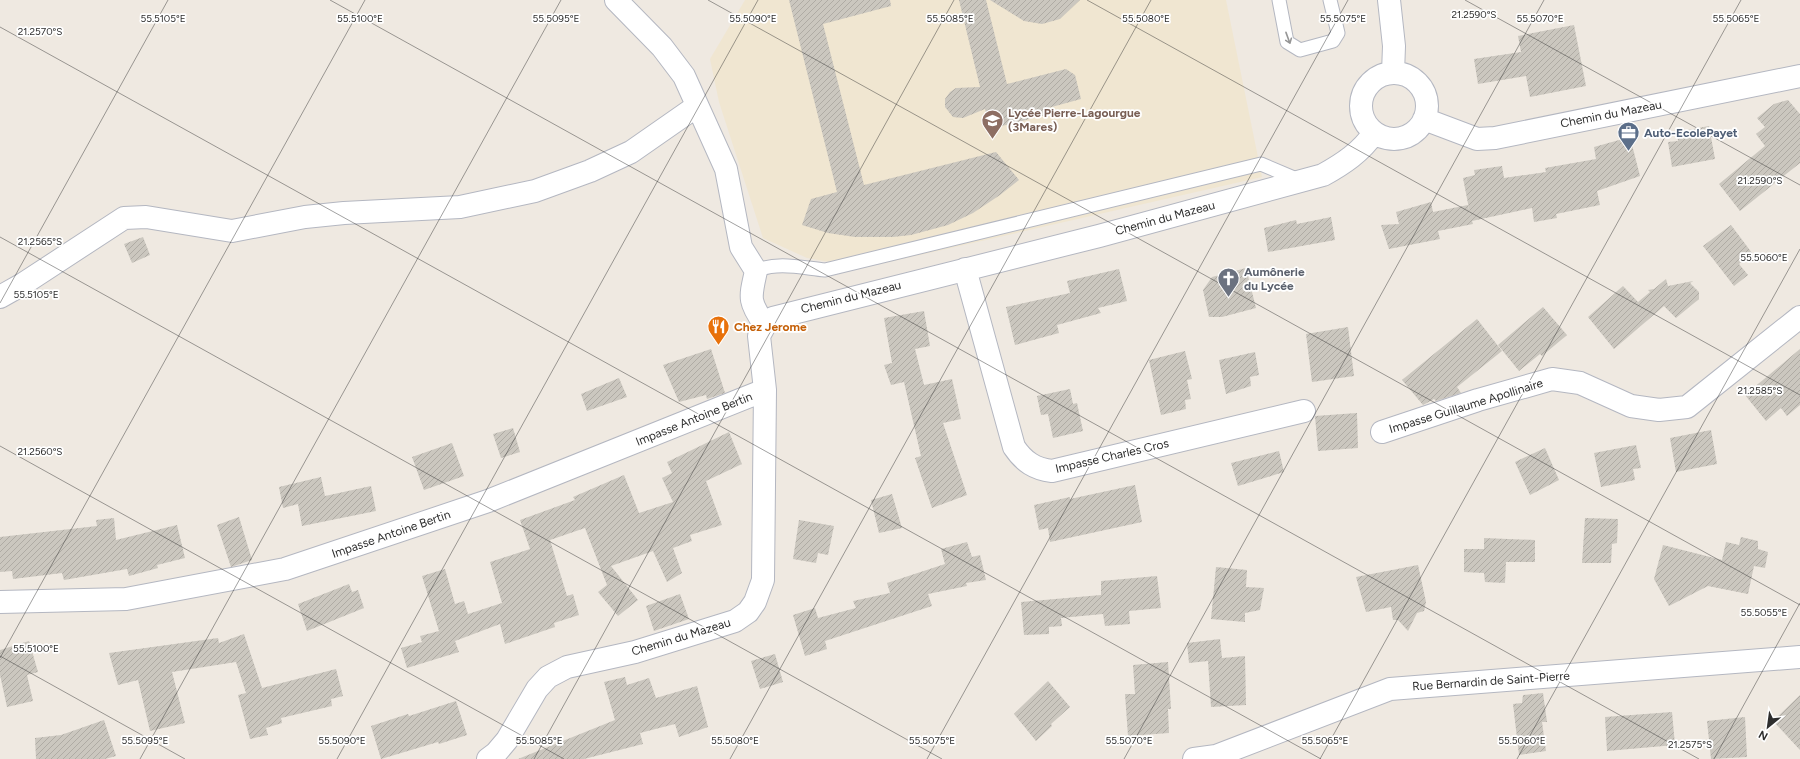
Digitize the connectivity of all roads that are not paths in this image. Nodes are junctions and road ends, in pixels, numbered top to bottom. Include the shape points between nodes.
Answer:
1 (616, 0) edge
2 (1279, 0) edge
3 (1330, 0) edge
4 (1389, 0) edge
5 (1393, 72) junction
6 (1800, 76) edge
7 (697, 106) junction
8 (1424, 119) junction
9 (1374, 133) junction
10 (1301, 181) junction
11 (965, 270) junction
12 (756, 271) junction
13 (0, 297) edge
14 (1800, 317) edge
15 (765, 325) junction
16 (764, 390) junction
17 (1304, 411) dead end
18 (1382, 432) dead end
19 (0, 602) edge
20 (1800, 657) edge
21 (488, 759) edge
22 (1194, 759) edge

1 - 7 street via 662,47 684,76
2 -> 3 lane via 1288,42 1300,50 1333,41 1338,33
4 - 5 street via 1394,46
5 - 8 street via 1411,78 1424,92 1427,101
5 - 9 street via 1385,73 1371,81 1362,95 1362,114 1366,125
6 - 8 street, Chemin du Mazeau via 1495,138 1477,139
7 - 12 street via 726,169 741,247
7 - 13 street via 632,152 590,171 535,191 460,207 344,213 306,217 232,231 146,217 124,218
8 - 9 street via 1419,128 1402,138 1392,139
9 - 10 street, Chemin du Mazeau via 1344,164 1323,175
10 - 11 street, Chemin du Mazeau
10 - 12 lane via 1261,164 824,270 778,266
11 - 15 street, Chemin du Mazeau via 789,313 773,318
11 - 17 street, Impasse Charles Cros via 1014,447 1021,458 1042,470 1052,470
12 - 15 street via 750,296 756,313
14 - 18 street, Impasse Guillaume Apollinaire via 1687,407 1659,410 1631,406 1580,383 1552,379
15 - 16 street, Chemin du Mazeau via 760,336
16 - 19 street, Impasse Antoine Bertin via 488,501 285,569 126,599
16 - 21 street, Chemin du Mazeau via 764,580 748,612 735,621 716,628 635,652 566,666 548,677 537,689 507,740
20 - 22 street, Rue Bernardin de Saint-Pierre via 1390,689 1216,756

